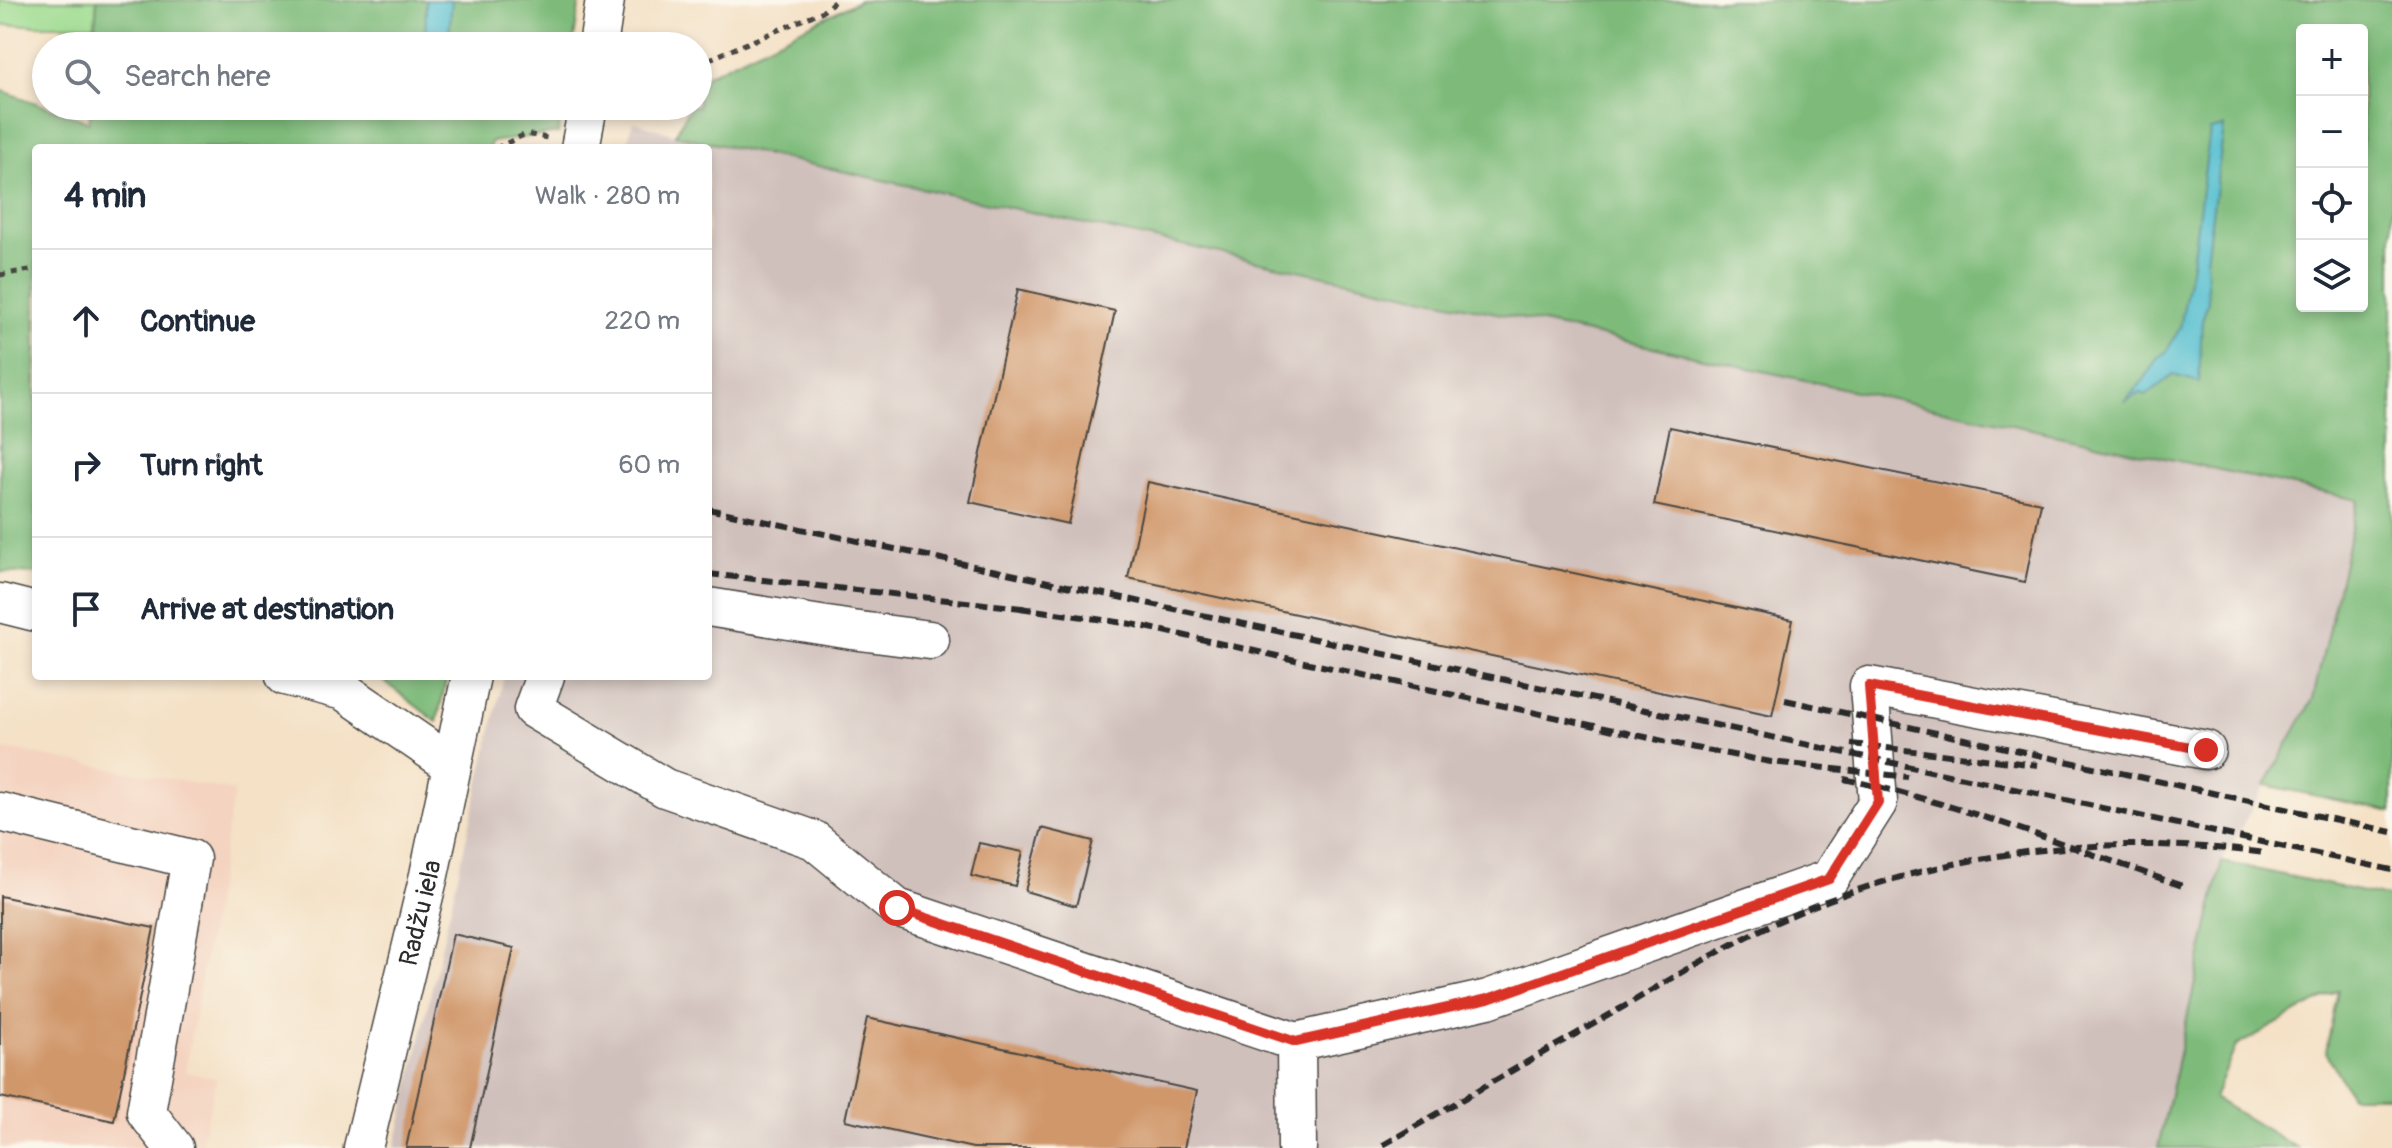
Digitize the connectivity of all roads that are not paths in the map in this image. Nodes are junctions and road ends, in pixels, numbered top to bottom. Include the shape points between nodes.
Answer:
1 (605, 0) edge
2 (600, 32) edge
3 (586, 120) edge
4 (581, 144) edge
5 (0, 603) edge
6 (712, 608) edge
7 (32, 611) edge
8 (930, 640) dead end
9 (301, 680) edge
10 (470, 680) edge
11 (544, 680) edge
12 (2206, 750) dead end
13 (452, 765) junction
14 (0, 812) edge
15 (1296, 1042) junction
16 (174, 1148) edge
17 (363, 1148) edge
18 (1297, 1148) edge

1 - 2 street
3 - 4 street
5 - 7 street
6 - 8 street
9 - 13 street via 344,691
10 - 13 street, Radžu iela
11 - 15 street via 533,709 665,788 814,840 897,908
12 - 15 street via 1869,686 1878,802 1829,879 1488,999
13 - 17 street, Radžu iela
14 - 16 street via 191,859 146,1112
15 - 18 street

